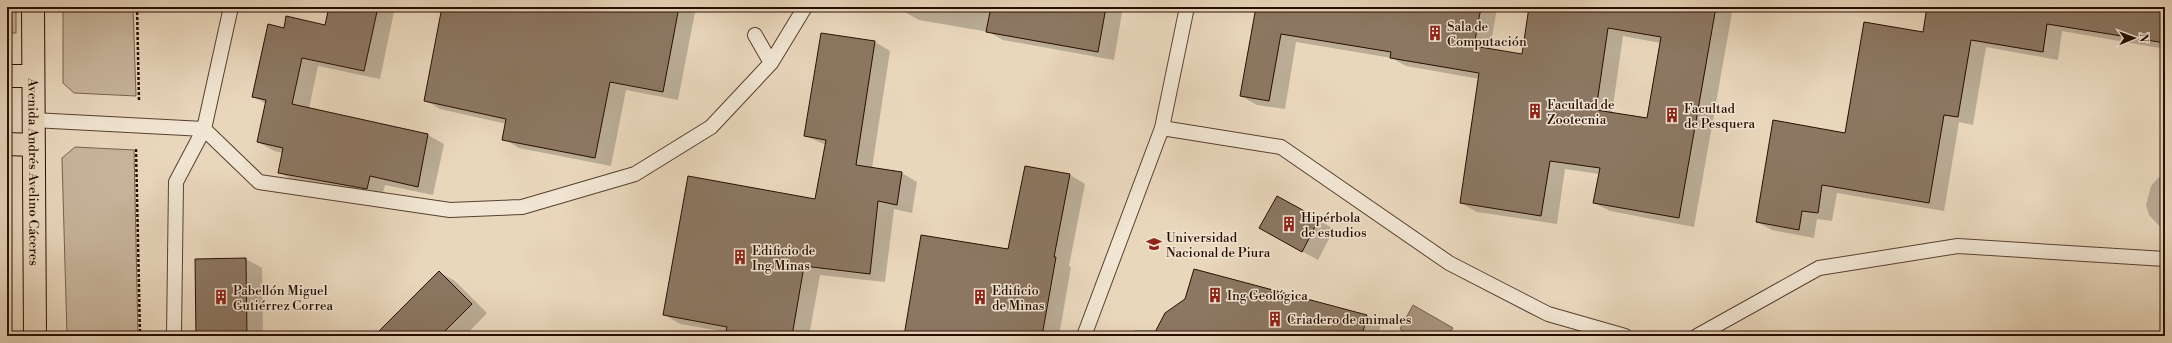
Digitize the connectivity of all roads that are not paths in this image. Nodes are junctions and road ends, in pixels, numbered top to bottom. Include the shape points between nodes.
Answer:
1 (33, 7) edge
2 (231, 7) edge
3 (805, 7) edge
4 (1186, 7) edge
5 (755, 35) dead end
6 (771, 63) junction
7 (7, 76) edge
8 (33, 76) junction
9 (33, 120) junction
10 (1162, 128) junction
11 (204, 129) junction
12 (7, 144) edge
13 (33, 144) junction
14 (2165, 259) edge
15 (35, 336) edge
16 (174, 336) edge
17 (1084, 336) edge
18 (1625, 336) edge
19 (1697, 336) edge

1 - 8 main road, Avenida Andrés Avelino Cáceres
2 - 11 lane
3 - 6 lane
4 - 10 lane
5 - 6 lane
6 - 11 lane via 711,127 635,174 522,208 450,210 259,182
7 - 8 main road
8 - 9 main road, Avenida Andrés Avelino Cáceres
9 - 11 lane
9 - 13 main road, Avenida Andrés Avelino Cáceres
10 - 17 lane
10 - 18 lane via 1281,147 1449,263 1548,314
11 - 16 lane via 176,182
12 - 13 main road
13 - 15 main road, Avenida Andrés Avelino Cáceres
14 - 19 lane via 1958,246 1819,268

